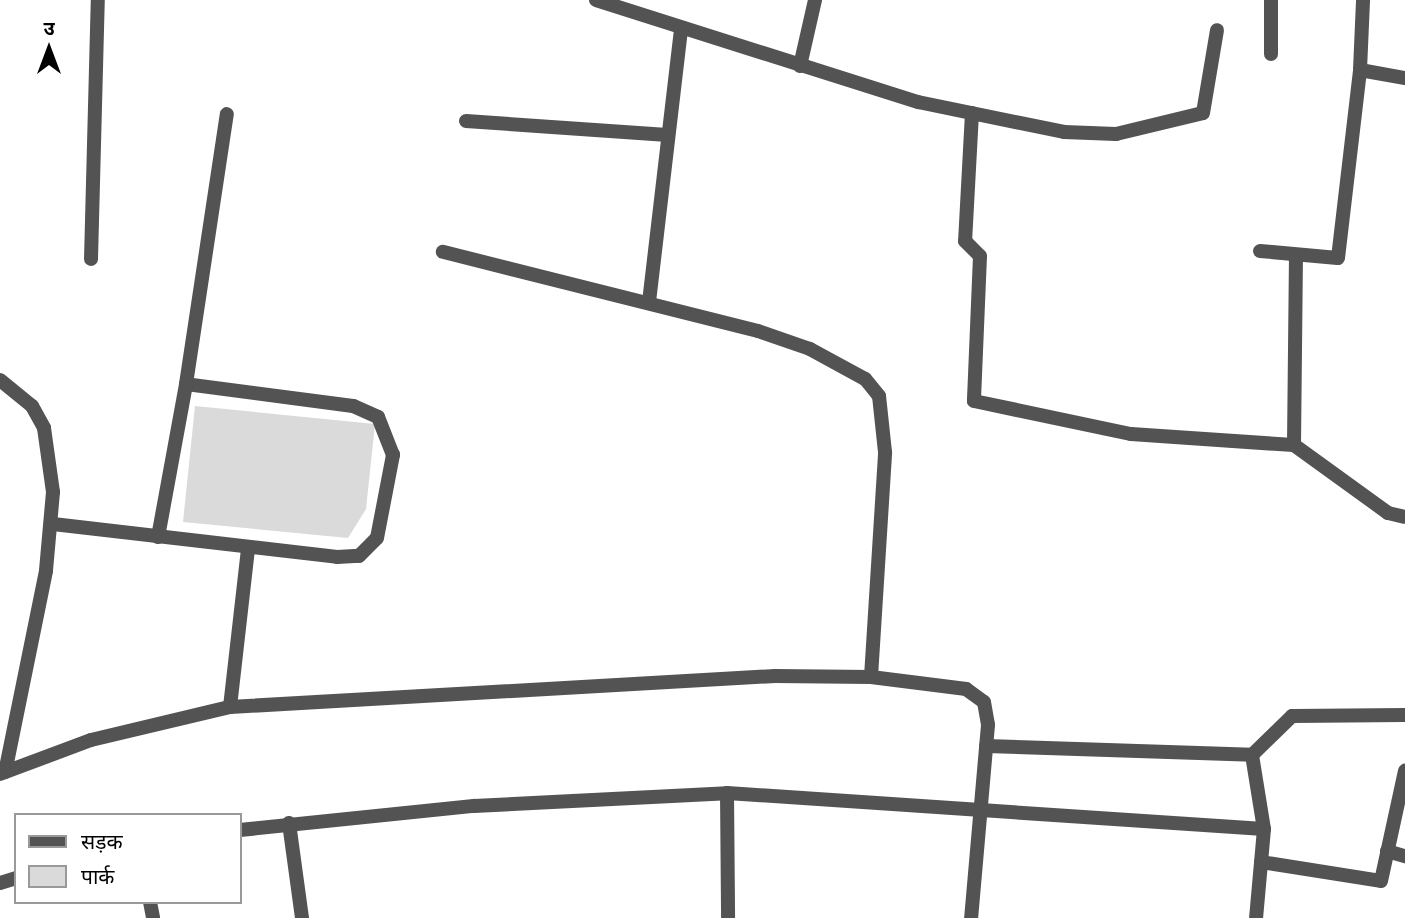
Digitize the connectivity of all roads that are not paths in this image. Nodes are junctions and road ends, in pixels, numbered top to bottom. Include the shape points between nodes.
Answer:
1 (97, 0) edge
2 (596, 0) edge
3 (815, 0) edge
4 (1271, 0) edge
5 (1363, 0) edge
6 (681, 29) junction
7 (1217, 30) dead end
8 (1271, 54) dead end
9 (800, 66) junction
10 (1360, 70) junction
11 (1405, 78) edge
12 (972, 113) junction
13 (227, 114) dead end
14 (466, 121) dead end
15 (668, 135) junction
16 (1260, 251) dead end
17 (443, 252) dead end
18 (1296, 255) junction
19 (91, 259) dead end
20 (649, 302) junction
21 (0, 380) edge
22 (186, 384) junction
23 (1294, 445) junction
24 (1405, 517) edge
25 (53, 524) junction
26 (158, 537) junction
27 (248, 548) junction
28 (871, 677) junction
29 (230, 707) junction
30 (1405, 715) edge
31 (986, 746) junction
32 (1252, 755) junction
33 (1405, 771) edge
34 (2, 773) edge
35 (727, 793) junction
36 (982, 809) junction
37 (289, 823) junction
38 (1264, 829) junction
39 (242, 830) edge
40 (1387, 851) junction
41 (1405, 856) edge
42 (1261, 862) junction
43 (302, 918) edge
44 (728, 918) edge
45 (971, 918) edge
46 (1256, 918) edge

1 - 19 street
2 - 6 street
3 - 9 street
4 - 8 street
5 - 10 street
6 - 9 street
6 - 15 street
7 - 12 street via 1203,113 1116,134 1064,132
9 - 12 street
10 - 11 street
10 - 18 street via 1338,258
12 - 23 street via 965,241 980,256 974,401 1131,434
13 - 22 street
14 - 15 street
15 - 20 street
16 - 18 street
17 - 20 street
18 - 23 street
20 - 28 street via 810,349 864,379 879,396 885,452
21 - 25 street via 32,406 44,428
22 - 26 street
22 - 27 street via 354,406 378,417 390,438 382,523 370,549 337,557
23 - 24 street via 1388,513
25 - 26 street
25 - 34 street
26 - 27 street
27 - 29 street
28 - 29 street via 775,676
28 - 31 street via 977,692 987,714
29 - 34 street via 91,740
30 - 32 street via 1292,716
31 - 32 street
31 - 36 street
32 - 38 street
33 - 40 street
35 - 36 street
35 - 37 street
35 - 44 street
36 - 38 street
36 - 45 street
37 - 39 street
37 - 43 street
38 - 42 street
40 - 41 street
40 - 42 street via 1381,881
42 - 46 street

